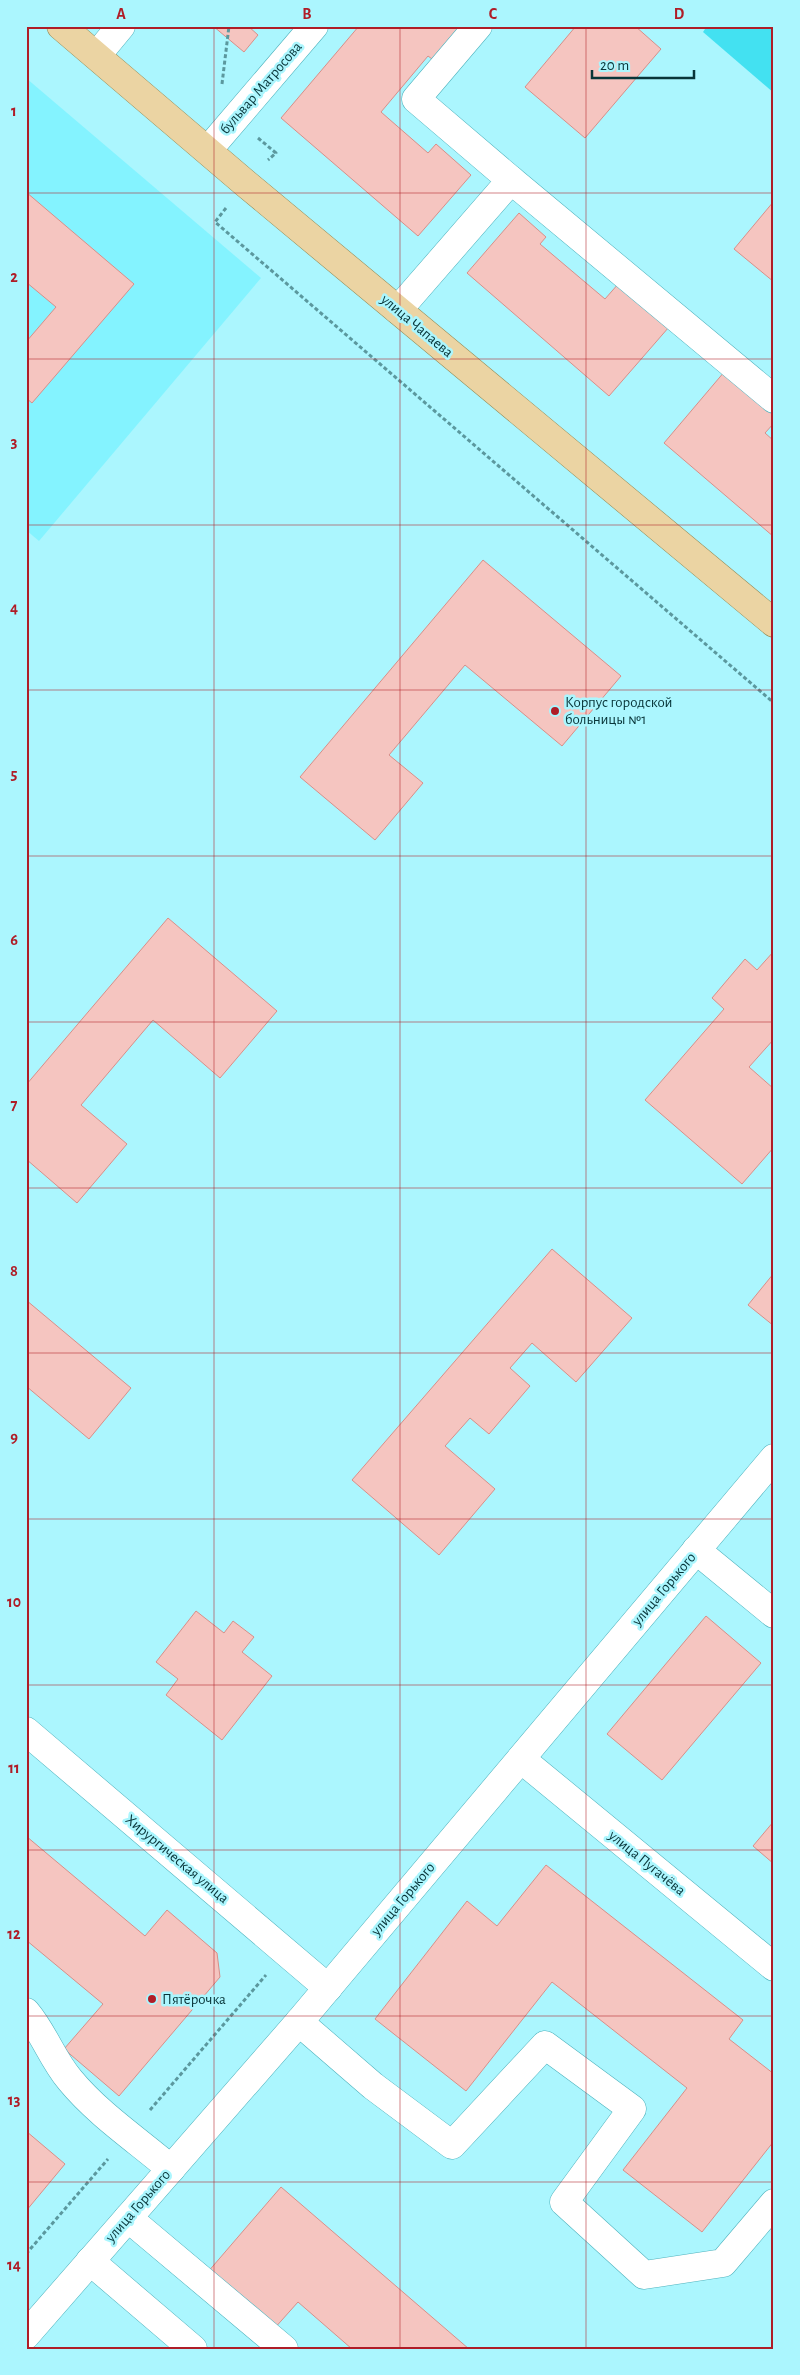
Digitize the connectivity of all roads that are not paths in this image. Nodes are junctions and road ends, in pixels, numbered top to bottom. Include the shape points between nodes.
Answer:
1 (62, 26) edge
2 (121, 26) edge
3 (314, 26) edge
4 (478, 26) edge
5 (96, 56) junction
6 (208, 150) junction
7 (511, 180) junction
8 (398, 310) junction
9 (774, 399) edge
10 (774, 623) edge
11 (774, 1458) edge
12 (696, 1550) junction
13 (774, 1614) edge
14 (26, 1731) edge
15 (521, 1759) junction
16 (774, 1967) edge
17 (328, 1988) junction
18 (26, 2012) edge
19 (298, 2022) junction
20 (171, 2169) junction
21 (774, 2203) edge
22 (128, 2218) junction
23 (90, 2261) junction
24 (27, 2332) edge
25 (193, 2349) edge
26 (284, 2349) edge

1 - 5 main road, улица Чапаева
2 - 5 street
3 - 6 street, бульвар Матросова
4 - 7 street via 416,99
5 - 6 main road, улица Чапаева
6 - 8 main road, улица Чапаева
7 - 8 street
7 - 9 street
8 - 10 main road, улица Чапаева
11 - 12 street, улица Горького
12 - 13 street
12 - 15 street, улица Горького
14 - 17 street, Хирургическая улица
15 - 16 street, улица Пугачёва
15 - 17 street, улица Горького
17 - 19 street, улица Горького
18 - 20 street via 76,2088
19 - 20 street, улица Горького
19 - 21 street via 373,2086 452,2145 545,2045 632,2109 564,2202 644,2275 723,2263
20 - 22 street, улица Горького
22 - 23 street, улица Горького
22 - 26 street
23 - 24 street, улица Горького
23 - 25 street

